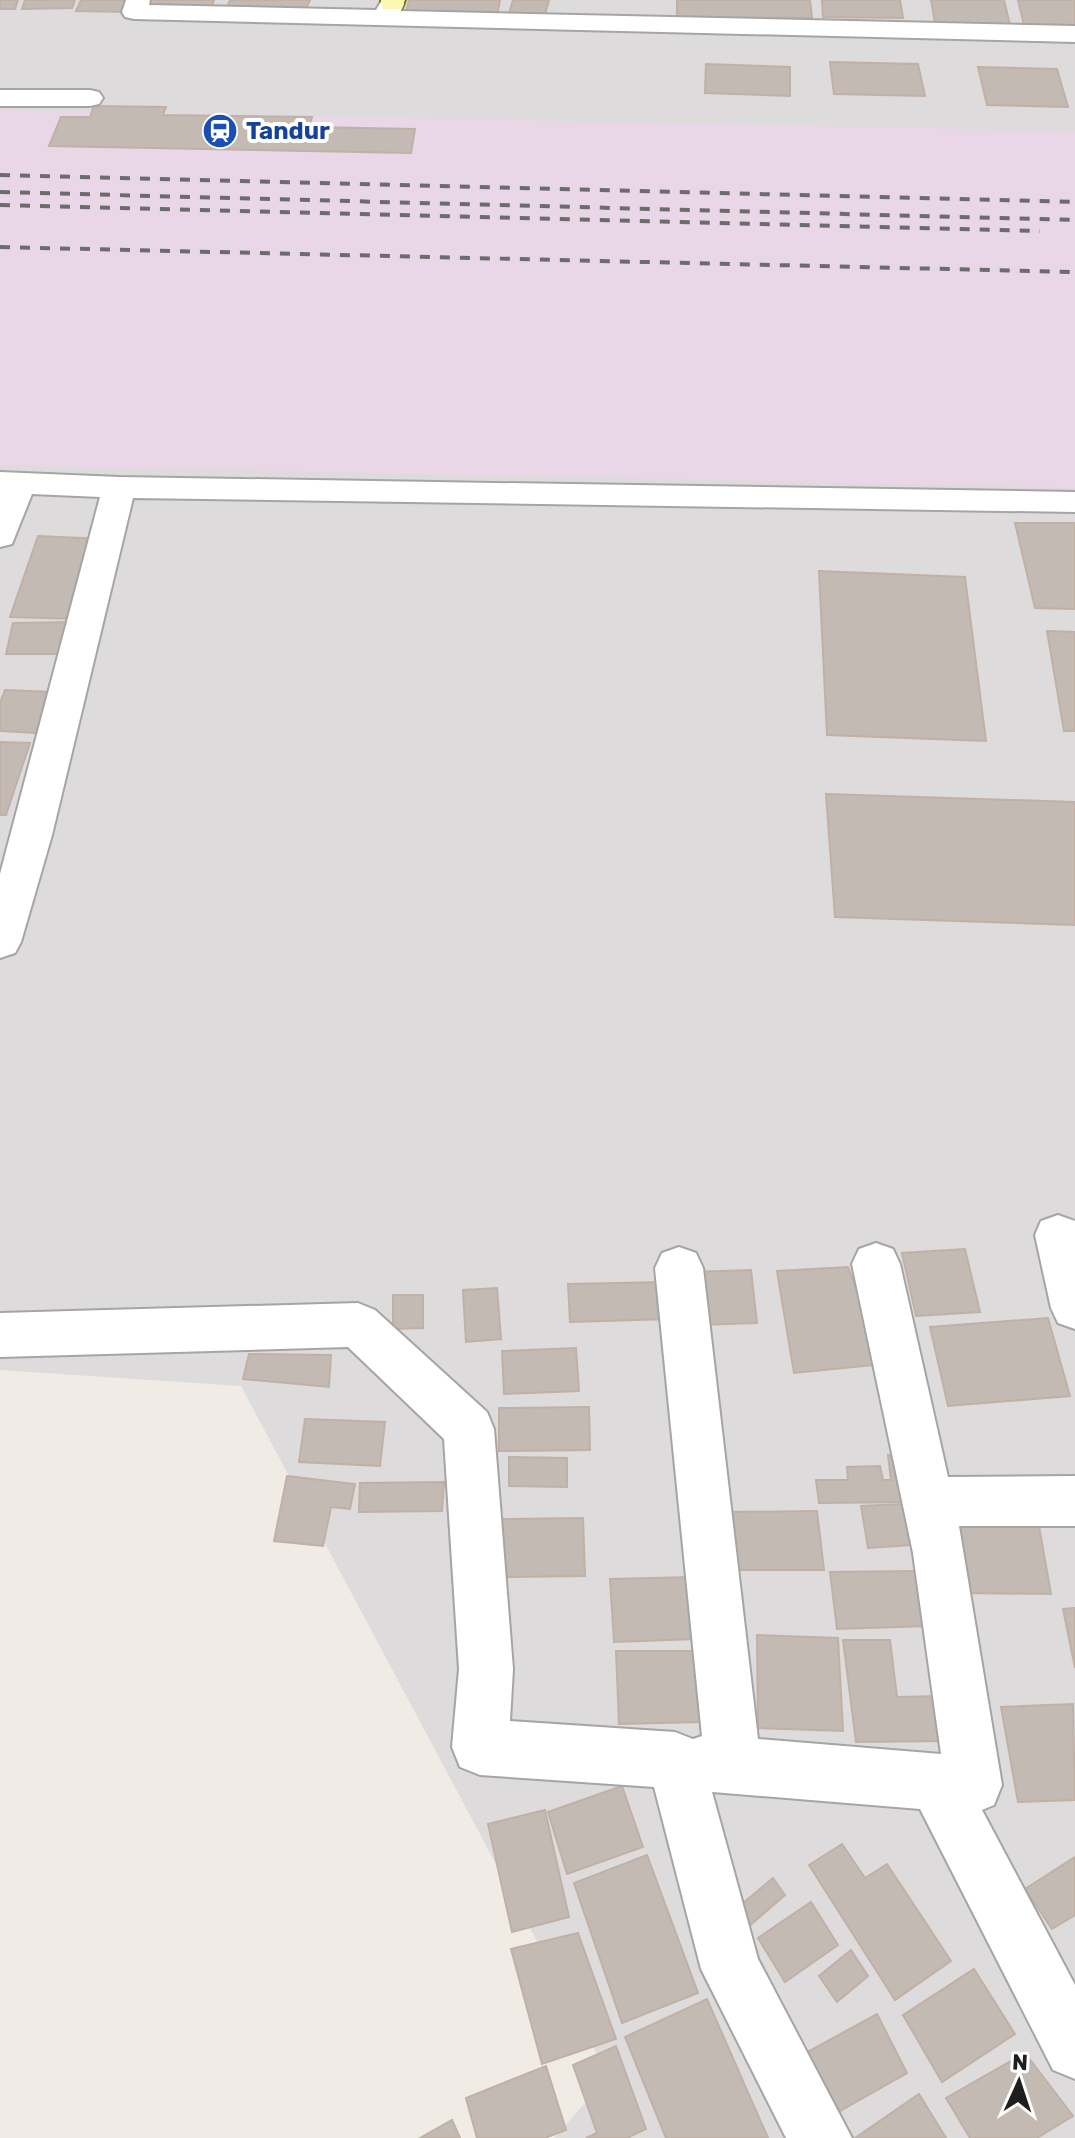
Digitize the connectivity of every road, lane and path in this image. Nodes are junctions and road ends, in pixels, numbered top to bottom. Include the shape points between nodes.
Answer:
1 (138, 0) edge
2 (918, 0) edge
3 (390, 7) edge
4 (924, 30) junction
5 (1075, 34) edge
6 (0, 98) edge
7 (90, 98) dead end
8 (10, 482) edge
9 (119, 487) junction
10 (1075, 502) edge
11 (0, 536) edge
12 (0, 942) edge
13 (1058, 1235) dead end
14 (876, 1264) dead end
15 (679, 1268) dead end
16 (1075, 1308) edge
17 (0, 1335) edge
18 (1075, 1501) edge
19 (928, 1502) junction
20 (675, 1760) junction
21 (733, 1765) junction
22 (937, 1783) junction
23 (1075, 2048) edge
24 (820, 2138) edge

1 - 3 street via 134,12
2 - 4 street
3 - 4 street
4 - 5 street
6 - 7 street
8 - 9 street
8 - 11 street
9 - 10 street
9 - 12 street
13 - 16 street
14 - 19 street
15 - 21 street
17 - 20 street via 358,1325 469,1429 486,1669 480,1747
18 - 19 street
19 - 22 street via 974,1785
20 - 21 street
20 - 24 street via 731,1969
21 - 22 street
22 - 23 street

